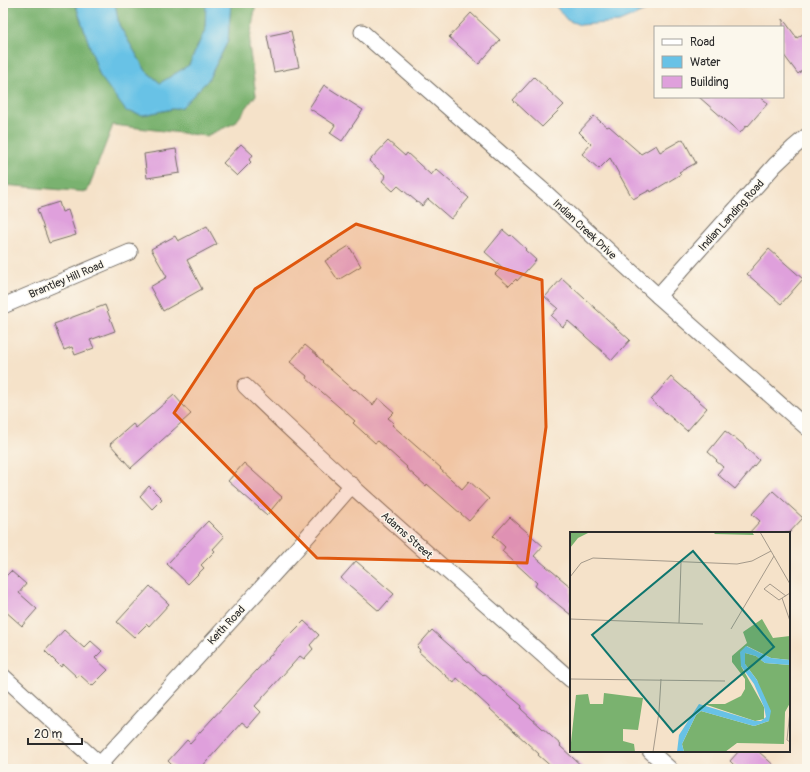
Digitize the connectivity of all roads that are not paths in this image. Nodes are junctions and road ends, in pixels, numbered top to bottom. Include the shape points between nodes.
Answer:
1 (362, 32) dead end
2 (807, 136) edge
3 (130, 252) dead end
4 (658, 296) junction
5 (3, 306) edge
6 (245, 386) dead end
7 (807, 428) edge
8 (352, 485) junction
9 (3, 676) edge
10 (570, 679) edge
11 (651, 752) edge
12 (102, 766) edge
13 (670, 769) edge

1 - 4 street, Indian Creek Drive via 546,193
2 - 4 street, Indian Landing Road via 775,165
3 - 5 street, Brantley Hill Road
4 - 7 street, Indian Creek Drive
6 - 8 street, Adams Street
8 - 10 street, Adams Street
8 - 12 street, Keith Road
9 - 12 street
11 - 13 street

